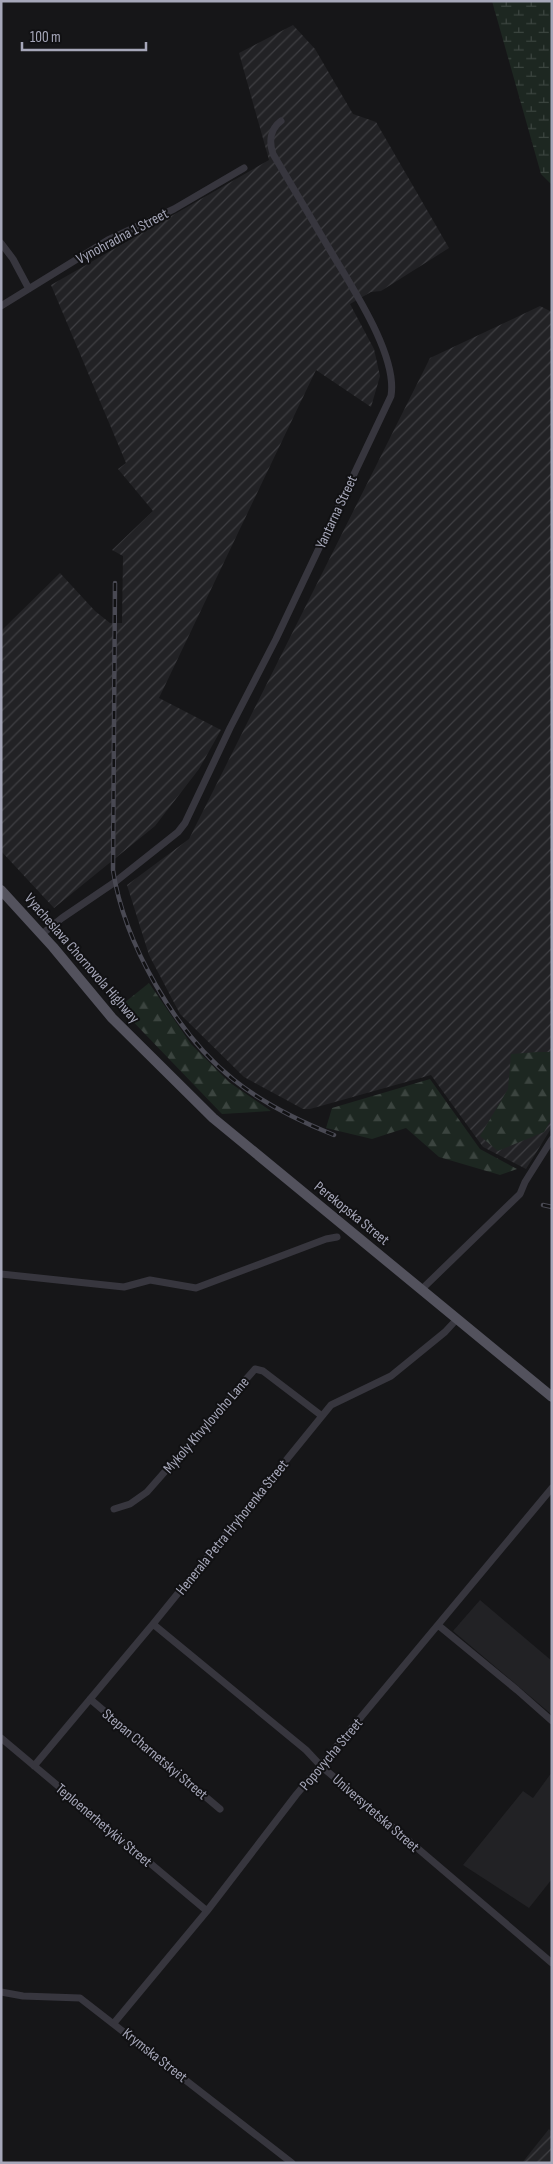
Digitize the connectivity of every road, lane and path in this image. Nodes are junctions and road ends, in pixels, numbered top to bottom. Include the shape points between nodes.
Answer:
1 (280, 121) dead end
2 (244, 168) dead end
3 (1, 243) edge
4 (29, 289) junction
5 (1, 306) edge
6 (1, 890) edge
7 (42, 934) junction
8 (140, 1046) joint
9 (552, 1140) edge
10 (337, 1237) dead end
11 (1, 1274) edge
12 (422, 1290) junction
13 (457, 1319) junction
14 (552, 1397) edge
15 (322, 1416) junction
16 (552, 1488) edge
17 (114, 1510) dead end
18 (153, 1624) junction
19 (438, 1625) junction
20 (90, 1699) junction
21 (552, 1721) edge
22 (1, 1738) edge
23 (34, 1766) junction
24 (322, 1766) junction
25 (220, 1809) dead end
26 (206, 1911) junction
27 (552, 1963) edge
28 (1, 1992) edge
29 (114, 2023) junction
30 (292, 2163) edge

1 - 7 street, Yantarna Street via 271,137 273,154 372,323 391,376 391,396 185,823 115,882
2 - 4 street, Vynohradna 1 Street via 174,209 108,240
3 - 4 street
4 - 5 street, Vynohradna 1 Street
6 - 7 main road, Vyacheslava Chornovola Highway
7 - 8 main road, Vyacheslava Chornovola Highway via 102,1007
8 - 12 main road, Perekopska Street via 213,1118
9 - 12 street via 520,1194
10 - 11 street via 196,1288 150,1280 124,1287
12 - 13 main road, Perekopska Street
13 - 14 main road, Perekopska Street
13 - 15 street, Henerala Petra Hryhorenka Street via 391,1376 335,1403
15 - 17 street, Mykoly Khvylovoho Lane via 263,1370 254,1369 147,1492
15 - 18 street, Henerala Petra Hryhorenka Street
16 - 19 street, Popovycha Street
18 - 20 street, Henerala Petra Hryhorenka Street
18 - 24 street, Universytetska Street
19 - 21 street
19 - 24 street, Popovycha Street
20 - 23 street, Henerala Petra Hryhorenka Street
20 - 25 street, Stepan Charnetskyi Street
22 - 23 street, Teploenerhetykiv Street
23 - 26 street, Teploenerhetykiv Street
24 - 26 street, Popovycha Street via 269,1828
24 - 27 street, Universytetska Street
26 - 29 street, Popovycha Street
28 - 29 street, Krymska Street via 80,1998
29 - 30 street, Krymska Street

